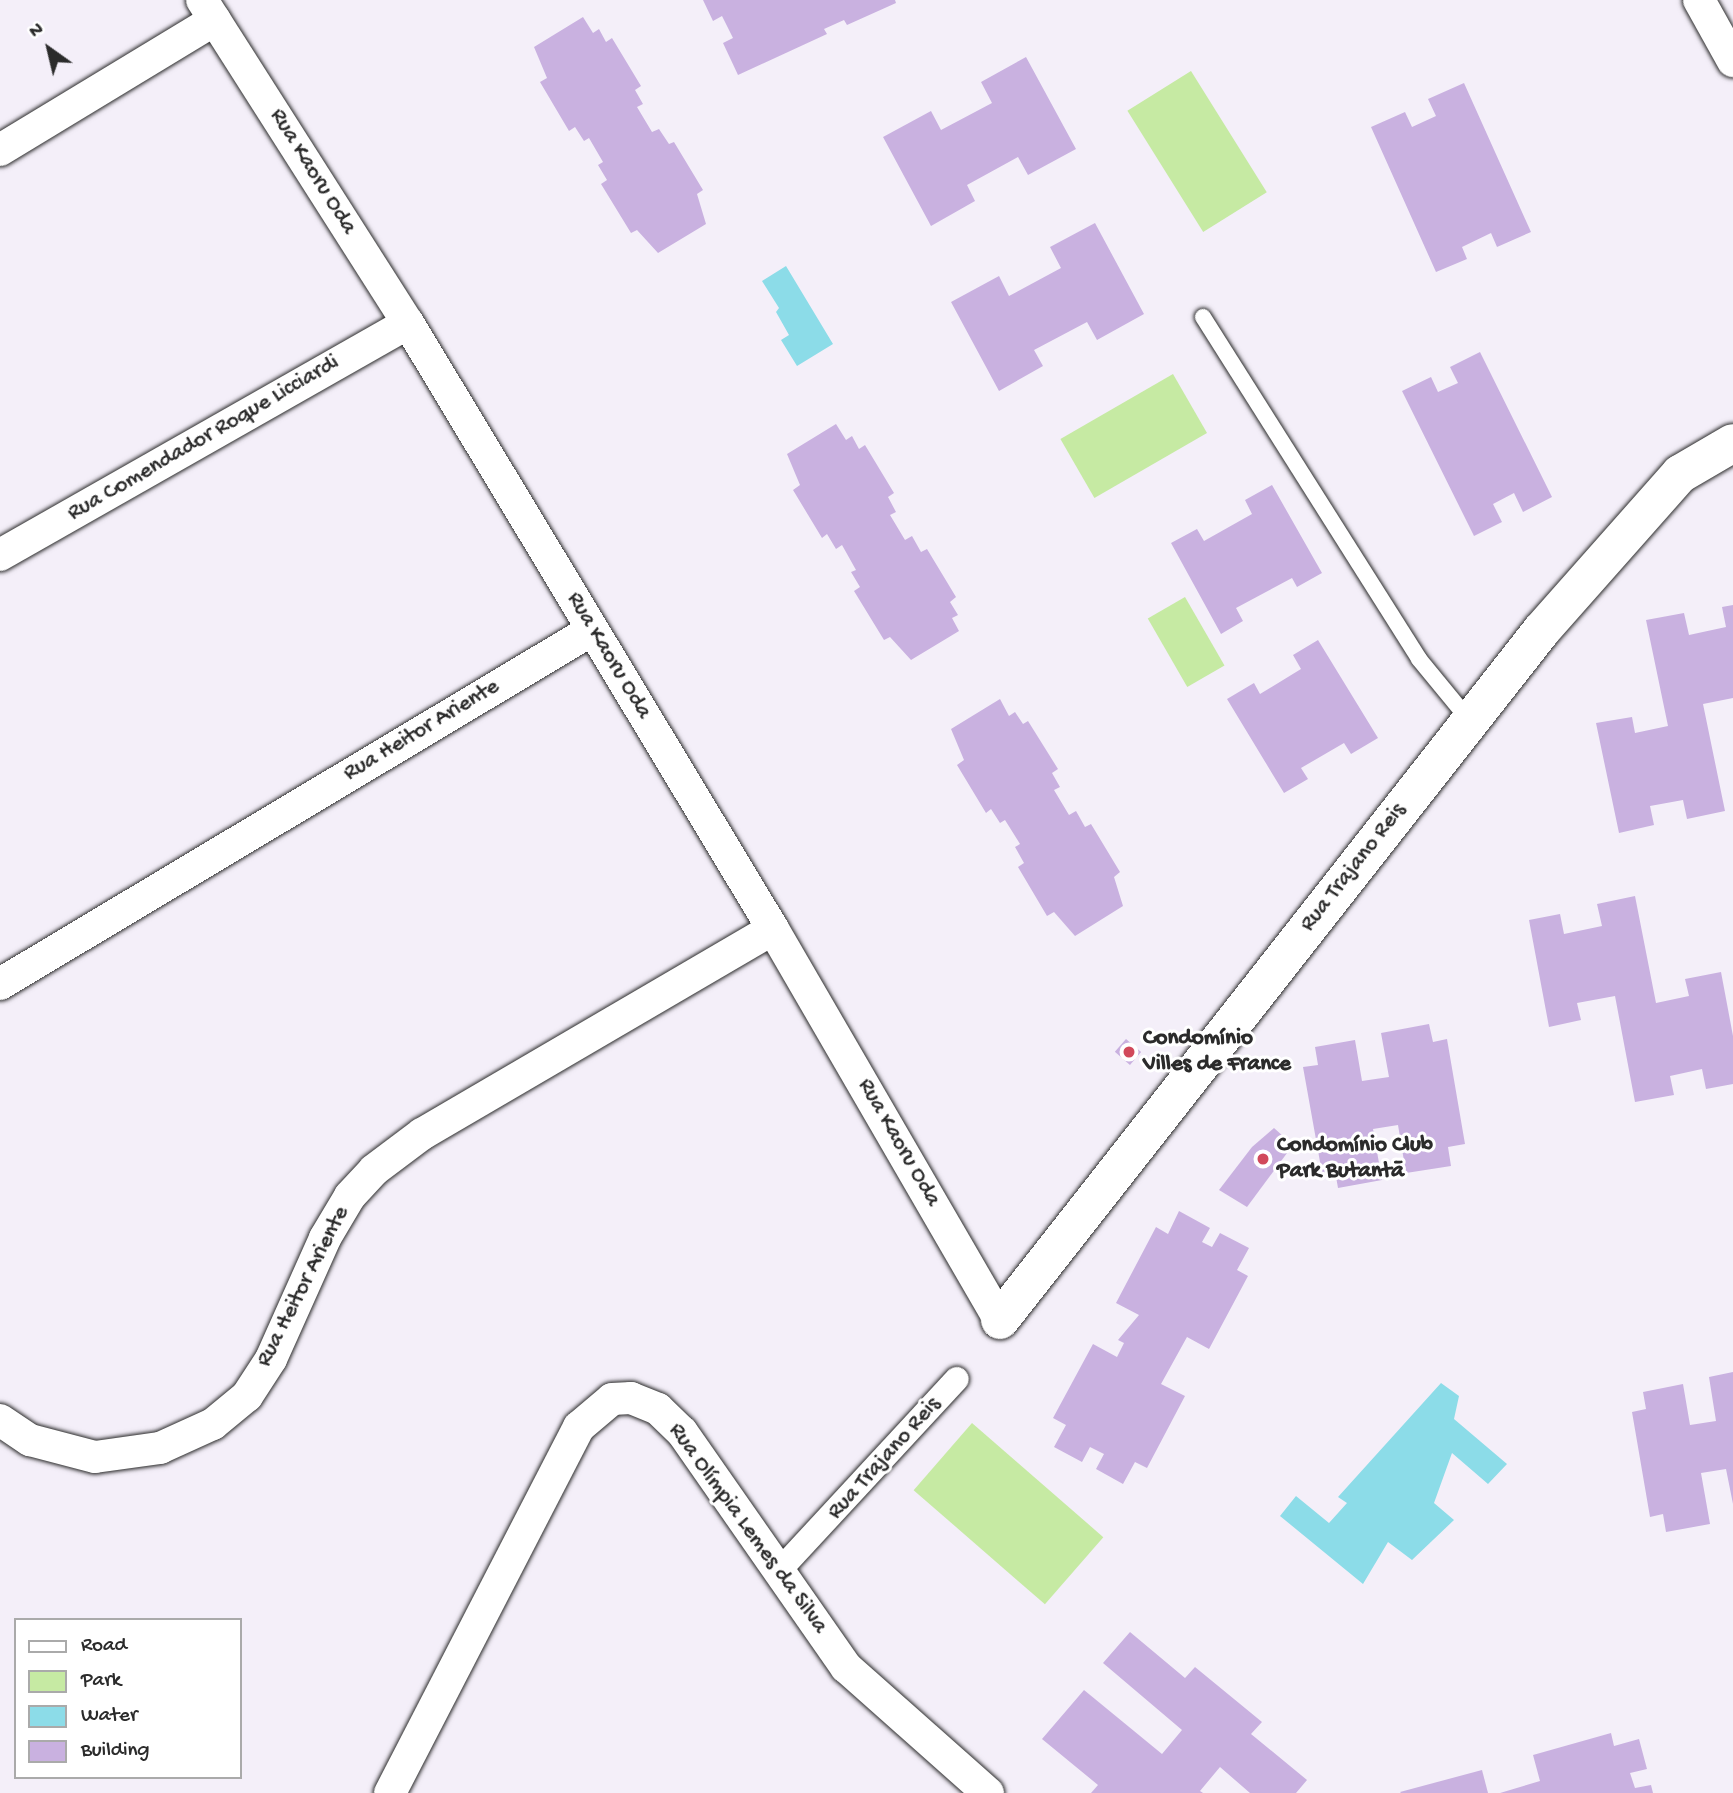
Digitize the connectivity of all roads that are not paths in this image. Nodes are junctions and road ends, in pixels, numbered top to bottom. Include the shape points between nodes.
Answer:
1 (1699, 0) edge
2 (208, 10) edge
3 (1733, 61) edge
4 (0, 150) edge
5 (1203, 317) dead end
6 (408, 323) junction
7 (1733, 443) edge
8 (0, 555) edge
9 (592, 630) junction
10 (1469, 721) junction
11 (773, 929) junction
12 (0, 984) edge
13 (1000, 1320) joint
14 (957, 1379) dead end
15 (0, 1420) edge
16 (778, 1572) junction
17 (390, 1793) edge
18 (988, 1793) edge

1 - 3 street
2 - 4 street
2 - 6 street, Rua Kaoru Oda
5 - 10 lane via 1419,659
6 - 8 street, Rua Comendador Roque Licciardi
6 - 9 street, Rua Kaoru Oda
7 - 10 street, Rua Trajano Reis via 1680,474 1541,631
9 - 11 street, Rua Kaoru Oda
9 - 12 street, Rua Heitor Ariente
10 - 13 street, Rua Trajano Reis
11 - 13 street, Rua Kaoru Oda
11 - 15 street, Rua Heitor Ariente via 422,1134 374,1170 350,1196 325,1238 271,1359 247,1396 213,1424 160,1448 95,1457 30,1440
14 - 16 street, Rua Trajano Reis
16 - 17 street, Rua Olímpia Lemes da Silva via 682,1432 658,1409 631,1398 612,1399 579,1427
16 - 18 street, Rua Olímpia Lemes da Silva via 846,1667

